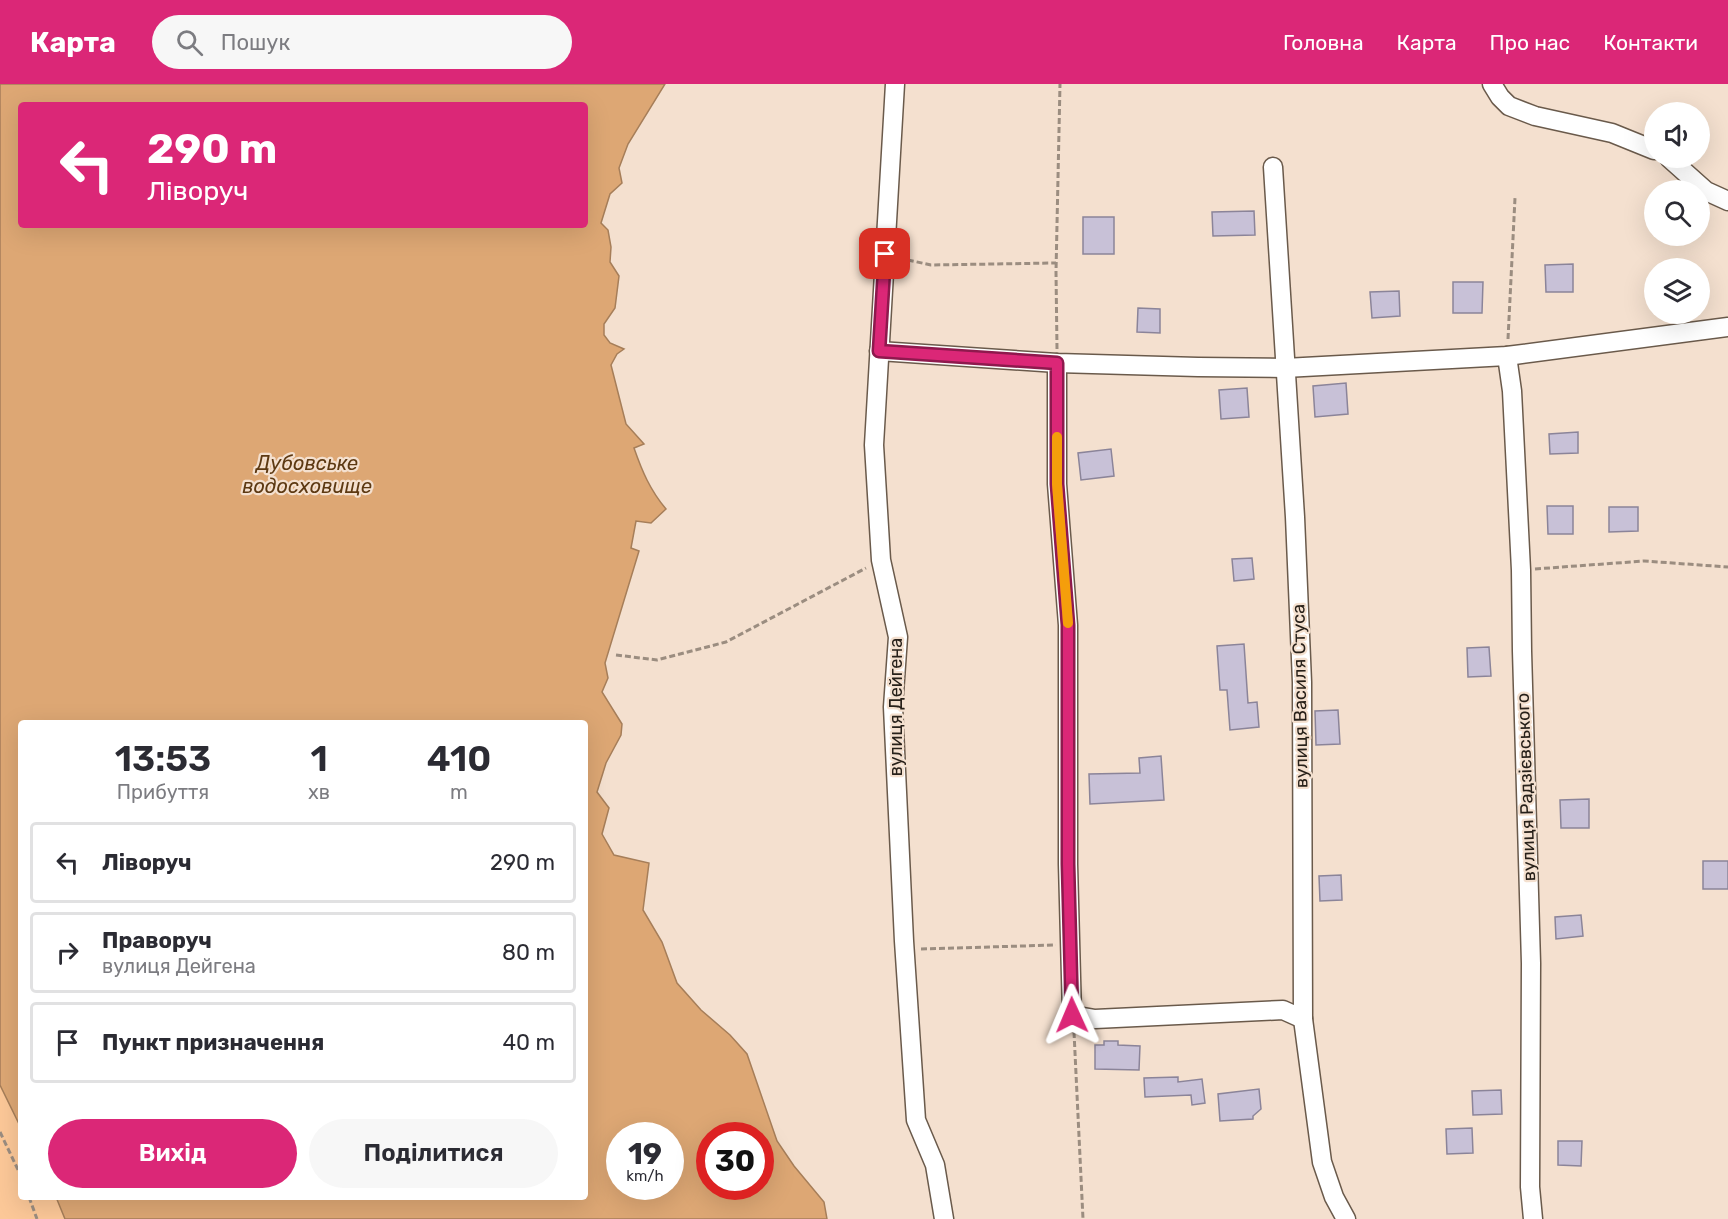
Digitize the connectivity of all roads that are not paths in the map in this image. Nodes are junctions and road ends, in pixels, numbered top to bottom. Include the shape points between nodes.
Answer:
1 (895, 84) edge
2 (1492, 84) edge
3 (1644, 146) edge
4 (1274, 167) dead end
5 (1680, 168) edge
6 (1728, 201) edge
7 (1728, 327) edge
8 (879, 351) junction
9 (1507, 356) junction
10 (1057, 363) junction
11 (1285, 368) junction
12 (1303, 1020) junction
13 (944, 1219) edge
14 (1346, 1219) edge
15 (1533, 1219) edge

1 - 8 street, вулиця Дейгена
2 - 3 street via 1509,106 1534,116 1612,133
4 - 11 street, вулиця Василя Стуса
5 - 6 street via 1706,191
7 - 9 street
8 - 10 street
8 - 13 street, вулиця Дейгена via 874,445 881,560 898,637 893,707 916,1120 935,1165
9 - 11 street
9 - 15 street, вулиця Радзієвського via 1521,570
10 - 11 street
10 - 12 street via 1057,484 1068,625 1072,1015 1095,1019 1283,1010
11 - 12 street, вулиця Василя Стуса via 1302,682
12 - 14 street, вулиця Василя Стуса via 1322,1162

